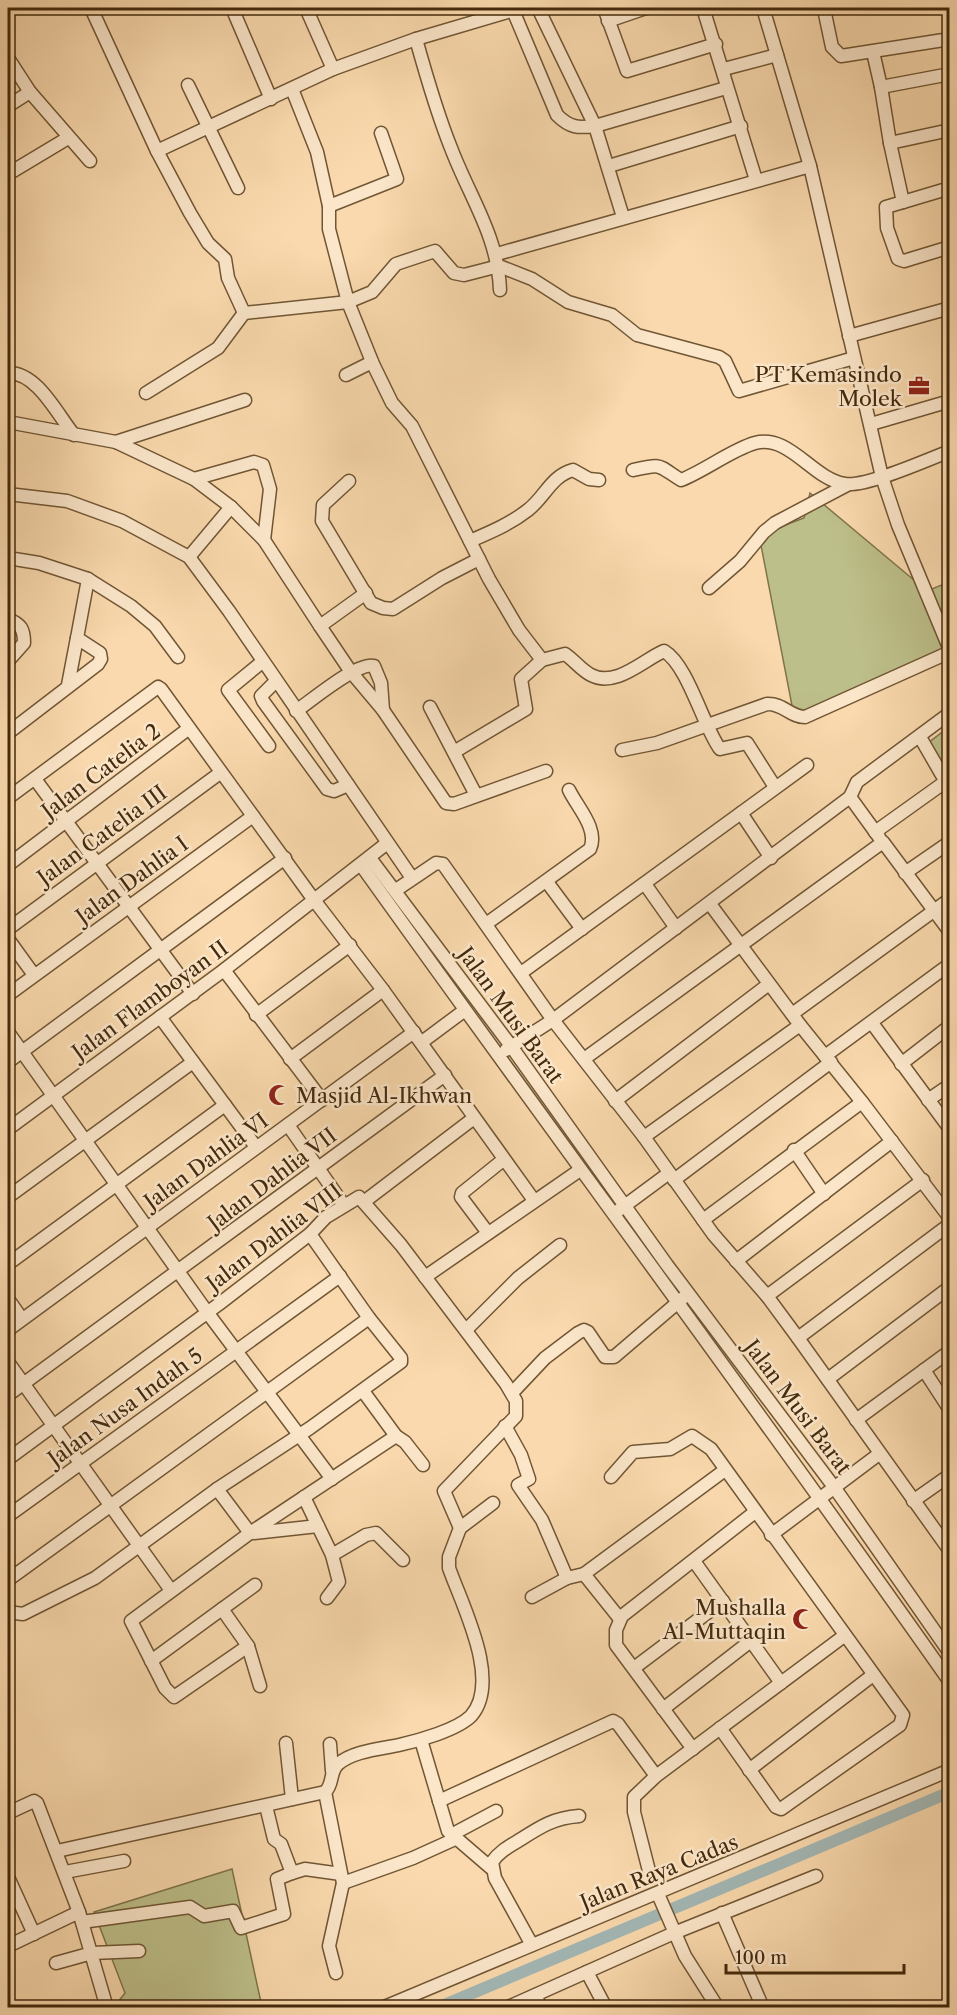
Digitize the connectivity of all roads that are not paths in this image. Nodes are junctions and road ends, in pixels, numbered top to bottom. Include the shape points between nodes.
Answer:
1 (91, 8) edge
2 (232, 8) edge
3 (306, 8) edge
4 (516, 8) edge
5 (538, 8) edge
6 (604, 8) edge
7 (646, 8) edge
8 (703, 8) edge
9 (763, 8) edge
10 (826, 8) edge
11 (608, 21) junction
12 (416, 39) junction
13 (950, 39) edge
14 (716, 44) junction
15 (873, 52) junction
16 (777, 55) junction
17 (8, 57) edge
18 (333, 69) junction
19 (724, 69) junction
20 (950, 74) edge
21 (188, 85) dead end
22 (881, 87) junction
23 (726, 88) junction
24 (292, 89) junction
25 (30, 92) junction
26 (271, 99) junction
27 (8, 106) edge
28 (595, 126) junction
29 (741, 126) junction
30 (210, 127) junction
31 (950, 130) edge
32 (381, 133) dead end
33 (68, 138) junction
34 (890, 143) junction
35 (157, 151) junction
36 (90, 161) dead end
37 (609, 166) junction
38 (810, 166) junction
39 (8, 174) edge
40 (756, 180) junction
41 (238, 188) dead end
42 (950, 188) edge
43 (903, 202) junction
44 (329, 206) junction
45 (623, 217) junction
46 (950, 247) edge
47 (498, 260) junction
48 (500, 290) dead end
49 (348, 302) junction
50 (950, 308) edge
51 (244, 312) junction
52 (849, 336) junction
53 (854, 358) junction
54 (372, 363) junction
55 (8, 373) edge
56 (346, 375) dead end
57 (146, 393) dead end
58 (245, 400) dead end
59 (950, 401) edge
60 (8, 422) edge
61 (872, 424) junction
62 (74, 435) junction
63 (116, 442) junction
64 (950, 451) edge
65 (633, 470) dead end
66 (882, 477) junction
67 (194, 479) junction
68 (599, 480) dead end
69 (349, 481) dead end
70 (847, 485) junction
71 (8, 494) edge
72 (231, 507) junction
73 (264, 540) junction
74 (470, 541) junction
75 (189, 557) junction
76 (8, 558) edge
77 (479, 559) junction
78 (88, 579) junction
79 (709, 588) dead end
80 (366, 593) junction
81 (8, 619) edge
82 (320, 626) junction
83 (77, 638) junction
84 (950, 651) edge
85 (178, 657) dead end
86 (542, 660) junction
87 (8, 661) edge
88 (262, 662) junction
89 (351, 672) junction
90 (276, 681) junction
91 (68, 685) junction
92 (430, 707) dead end
93 (383, 710) junction
94 (296, 711) junction
95 (950, 713) edge
96 (709, 725) junction
97 (188, 729) junction
98 (8, 733) edge
99 (920, 737) junction
100 (269, 746) dead end
101 (622, 750) dead end
102 (454, 752) junction
103 (807, 765) dead end
104 (546, 771) dead end
105 (220, 772) junction
106 (35, 779) junction
107 (348, 784) junction
108 (947, 786) edge
109 (775, 787) junction
110 (569, 790) dead end
111 (476, 795) junction
112 (850, 797) junction
113 (8, 798) edge
114 (741, 813) junction
115 (253, 816) junction
116 (66, 822) junction
117 (875, 832) junction
118 (883, 842) junction
119 (950, 842) edge
120 (386, 844) junction
121 (285, 858) junction
122 (771, 858) junction
123 (366, 861) junction
124 (97, 864) junction
125 (8, 865) edge
126 (905, 873) junction
127 (412, 878) junction
128 (547, 882) junction
129 (645, 884) junction
130 (396, 890) junction
131 (950, 899) edge
132 (314, 900) junction
133 (710, 904) junction
134 (129, 907) junction
135 (934, 911) junction
136 (486, 924) junction
137 (676, 928) junction
138 (8, 929) edge
139 (582, 929) junction
140 (950, 932) edge
141 (8, 939) edge
142 (350, 945) junction
143 (741, 945) junction
144 (159, 951) junction
145 (950, 964) edge
146 (224, 970) junction
147 (521, 973) junction
148 (34, 975) junction
149 (769, 984) junction
150 (383, 990) junction
151 (193, 994) junction
152 (8, 995) edge
153 (465, 1010) junction
154 (792, 1014) junction
155 (255, 1015) junction
156 (160, 1017) junction
157 (553, 1020) junction
158 (872, 1023) junction
159 (800, 1025) junction
160 (950, 1026) edge
161 (8, 1032) edge
162 (418, 1037) junction
163 (511, 1046) junction
164 (21, 1052) junction
165 (497, 1056) junction
166 (290, 1059) junction
167 (584, 1059) junction
168 (828, 1059) junction
169 (8, 1062) edge
170 (193, 1062) junction
171 (902, 1064) junction
172 (445, 1075) junction
173 (950, 1085) edge
174 (53, 1095) junction
175 (322, 1100) junction
176 (928, 1100) junction
177 (615, 1101) junction
178 (862, 1102) junction
179 (225, 1105) junction
180 (474, 1118) junction
181 (288, 1125) junction
182 (8, 1129) edge
183 (950, 1129) edge
184 (644, 1137) junction
185 (86, 1140) junction
186 (892, 1141) junction
187 (256, 1148) junction
188 (794, 1150) junction
189 (503, 1160) junction
190 (319, 1168) junction
191 (580, 1170) junction
192 (671, 1176) junction
193 (923, 1180) junction
194 (117, 1184) junction
195 (824, 1194) junction
196 (8, 1197) edge
197 (533, 1199) junction
198 (365, 1201) junction
199 (343, 1204) junction
200 (625, 1205) junction
201 (947, 1209) edge
202 (613, 1214) junction
203 (703, 1220) junction
204 (950, 1224) edge
205 (147, 1228) junction
206 (488, 1233) junction
207 (310, 1234) junction
208 (560, 1245) dead end
209 (736, 1261) junction
210 (8, 1264) edge
211 (178, 1269) junction
212 (340, 1276) junction
213 (425, 1277) junction
214 (950, 1287) edge
215 (688, 1293) junction
216 (767, 1296) junction
217 (8, 1299) edge
218 (678, 1303) junction
219 (207, 1312) junction
220 (369, 1318) junction
221 (22, 1319) junction
222 (8, 1330) edge
223 (466, 1330) junction
224 (798, 1338) junction
225 (236, 1351) junction
226 (950, 1352) edge
227 (8, 1362) edge
228 (924, 1370) junction
229 (828, 1379) junction
230 (24, 1383) junction
231 (266, 1391) junction
232 (363, 1391) junction
233 (512, 1393) junction
234 (8, 1395) edge
235 (950, 1410) edge
236 (856, 1420) junction
237 (53, 1425) junction
238 (505, 1426) junction
239 (298, 1434) junction
240 (396, 1436) junction
241 (879, 1454) junction
242 (8, 1459) edge
243 (80, 1464) junction
244 (423, 1465) dead end
245 (725, 1470) junction
246 (950, 1475) edge
247 (610, 1477) dead end
248 (332, 1479) junction
249 (834, 1486) junction
250 (218, 1489) junction
251 (304, 1497) junction
252 (821, 1498) junction
253 (913, 1501) junction
254 (493, 1503) dead end
255 (109, 1504) junction
256 (755, 1512) junction
257 (8, 1516) edge
258 (318, 1526) junction
259 (460, 1528) junction
260 (250, 1533) junction
261 (771, 1535) junction
262 (947, 1543) edge
263 (139, 1547) junction
264 (332, 1555) junction
265 (403, 1560) dead end
266 (694, 1562) junction
267 (584, 1574) junction
268 (567, 1578) junction
269 (8, 1580) edge
270 (255, 1585) dead end
271 (170, 1589) junction
272 (532, 1596) dead end
273 (327, 1599) dead end
274 (723, 1601) junction
275 (222, 1609) junction
276 (8, 1612) edge
277 (620, 1619) junction
278 (844, 1636) junction
279 (752, 1640) junction
280 (248, 1646) junction
281 (950, 1653) edge
282 (151, 1661) junction
283 (634, 1668) junction
284 (873, 1675) junction
285 (950, 1682) edge
286 (781, 1683) junction
287 (260, 1686) dead end
288 (663, 1709) junction
289 (720, 1728) junction
290 (421, 1740) junction
291 (286, 1743) dead end
292 (330, 1743) dead end
293 (693, 1749) junction
294 (749, 1770) junction
295 (950, 1770) edge
296 (332, 1771) junction
297 (656, 1776) junction
298 (325, 1792) junction
299 (292, 1799) junction
300 (439, 1802) junction
301 (266, 1806) junction
302 (496, 1811) dead end
303 (8, 1813) edge
304 (579, 1816) dead end
305 (453, 1837) junction
306 (57, 1851) junction
307 (124, 1861) dead end
308 (491, 1868) junction
309 (649, 1871) dead end
310 (65, 1872) junction
311 (292, 1873) junction
312 (816, 1876) dead end
313 (8, 1877) edge
314 (342, 1878) junction
315 (659, 1898) junction
316 (722, 1913) junction
317 (81, 1917) junction
318 (673, 1929) junction
319 (34, 1934) junction
320 (532, 1945) junction
321 (8, 1946) edge
322 (139, 1952) dead end
323 (92, 1953) junction
324 (56, 1963) dead end
325 (587, 1972) junction
326 (336, 1973) dead end
327 (538, 2001) edge
328 (760, 2001) dead end
329 (107, 2007) edge
330 (382, 2007) edge
331 (506, 2007) edge
332 (606, 2007) edge
333 (718, 2007) edge

1 - 35 street
2 - 26 street
3 - 18 street
4 - 12 street
4 - 28 street via 558,117 575,128
5 - 28 street
6 - 11 street
7 - 11 street
8 - 14 street
9 - 16 street
10 - 15 street via 832,47 841,56
11 - 14 street via 627,70
12 - 18 street
12 - 47 street via 451,149
13 - 15 street
14 - 19 street
15 - 22 street
16 - 19 street
16 - 38 street
17 - 25 street
18 - 24 street
19 - 23 street
20 - 22 street
21 - 30 street
22 - 34 street
23 - 28 street
23 - 29 street
24 - 26 street
24 - 44 street via 317,152
25 - 27 street
25 - 33 street
26 - 30 street
28 - 37 street
29 - 37 street
29 - 40 street
30 - 35 street
30 - 41 street
31 - 34 street
32 - 44 street via 397,179
33 - 36 street
33 - 39 street
34 - 43 street
35 - 51 street via 208,243 225,259 228,278
37 - 45 street
38 - 40 street
38 - 52 street
40 - 45 street
42 - 43 street
43 - 46 street via 886,207 887,228 898,259 904,261
44 - 49 street via 329,229
45 - 47 street
47 - 48 street
47 - 49 street via 464,275 454,273 437,252 431,251 396,264 372,292
47 - 53 street via 568,302 612,315 638,335 719,357 725,361 739,391
49 - 51 street
49 - 54 street
50 - 52 street
51 - 57 street via 218,348
52 - 53 street
53 - 61 street
54 - 56 street
54 - 74 street via 393,403 412,426
55 - 62 street via 31,380
58 - 63 street
59 - 61 street
60 - 62 street
61 - 66 street
62 - 63 street
63 - 67 street
64 - 66 street
65 - 70 street via 653,465 667,467 681,480 755,443 772,444 785,447 833,481
66 - 70 street
66 - 84 street
67 - 72 street
67 - 73 street via 254,462 263,465 270,489
68 - 74 street via 573,470 560,474 530,508 506,526
69 - 80 street via 324,505 322,521
70 - 79 street via 775,523
71 - 75 street via 68,501 122,521
72 - 73 street
72 - 75 street
73 - 82 street
74 - 77 street
75 - 88 street via 230,610
76 - 78 street via 39,563
77 - 80 street via 393,609 371,603
77 - 86 street via 519,630
78 - 83 street
78 - 85 street via 155,626
80 - 82 street
81 - 87 street via 24,630 24,643
82 - 89 street
83 - 91 street
83 - 91 street via 100,653 101,659
84 - 96 street via 805,717 767,704
86 - 96 street via 565,654 592,675 610,676 626,673 664,651 670,654
86 - 102 street via 521,679 526,709
88 - 90 street
88 - 100 street via 231,687 228,694
89 - 93 street
89 - 93 street via 369,664 374,666 381,683
89 - 94 street
90 - 94 street
90 - 107 street via 261,696 263,701 327,789 334,791
91 - 98 street
92 - 102 street
93 - 111 street via 446,803 454,804
94 - 107 street
95 - 99 street
96 - 101 street
96 - 109 street via 720,749 747,743
97 - 105 street
97 - 106 street via 158,687
97 - 116 street, Jalan Catelia 2
99 - 108 street
99 - 112 street via 857,782
102 - 111 street
103 - 109 street
104 - 111 street
105 - 115 street
105 - 124 street, Jalan Catelia III
106 - 113 street
106 - 116 street
107 - 120 street
108 - 117 street
109 - 114 street
110 - 128 street via 588,823 592,845
112 - 117 street
112 - 122 street
114 - 122 street
114 - 129 street
115 - 121 street
115 - 134 street, Jalan Dahlia I
116 - 124 street
116 - 125 street, Jalan Catelia 2
117 - 118 street
118 - 126 street
118 - 143 street
119 - 126 street
120 - 123 street
120 - 127 street
121 - 132 street
121 - 144 street
122 - 133 street
123 - 130 street, Jalan Musi Barat
123 - 132 street, Jalan Flamboyan II
123 - 153 street, Jalan Musi Barat
124 - 134 street
124 - 138 street, Jalan Catelia III
126 - 135 street
127 - 130 street
127 - 136 street via 436,863 443,864
128 - 136 street
128 - 139 street
129 - 137 street
129 - 139 street
130 - 163 street, Jalan Musi Barat
131 - 135 street
132 - 142 street
132 - 146 street, Jalan Flamboyan II
133 - 137 street
133 - 143 street
134 - 144 street
134 - 148 street, Jalan Dahlia I
135 - 140 street
135 - 154 street
136 - 147 street
137 - 157 street
139 - 147 street
141 - 148 street
142 - 150 street
142 - 155 street
143 - 149 street
143 - 167 street
144 - 151 street
144 - 164 street
145 - 158 street
146 - 151 street, Jalan Flamboyan II
146 - 155 street
147 - 157 street
148 - 152 street, Jalan Dahlia I
149 - 154 street
149 - 177 street
150 - 162 street
150 - 166 street
151 - 156 street, Jalan Flamboyan II
153 - 162 street, Jalan Dahlia VI
153 - 165 street, Jalan Musi Barat
154 - 159 street
155 - 166 street
156 - 170 street
156 - 174 street, Jalan Flamboyan II
157 - 163 street
157 - 167 street
158 - 168 street
158 - 171 street
159 - 168 street
159 - 184 street
160 - 171 street
161 - 164 street
162 - 172 street
162 - 175 street, Jalan Dahlia VI
163 - 165 street
163 - 200 street, Jalan Musi Barat
164 - 169 street
164 - 174 street
165 - 191 street, Jalan Musi Barat
166 - 175 street
167 - 177 street
168 - 178 street
168 - 192 street
170 - 179 street
170 - 185 street
171 - 176 street
172 - 180 street
172 - 190 street, Jalan Dahlia VII
173 - 176 street
174 - 182 street, Jalan Flamboyan II
174 - 185 street
175 - 181 street, Jalan Dahlia VI
176 - 183 street
177 - 184 street
178 - 186 street
178 - 188 street
179 - 187 street
179 - 194 street
180 - 189 street
180 - 198 street
181 - 187 street, Jalan Dahlia VI
181 - 190 street
184 - 192 street
185 - 194 street
185 - 196 street
186 - 193 street
186 - 195 street
187 - 205 street, Jalan Dahlia VI
188 - 195 street
188 - 203 street
189 - 197 street
189 - 206 street via 461,1197
190 - 199 street
190 - 211 street, Jalan Dahlia VII
191 - 197 street
191 - 202 street, Jalan Musi Barat
192 - 200 street
192 - 203 street
193 - 201 street
193 - 216 street
194 - 205 street
194 - 210 street
195 - 209 street
197 - 206 street
198 - 199 street, Jalan Dahlia VIII via 359,1197
198 - 213 street
199 - 207 street, Jalan Dahlia VIII
200 - 202 street
200 - 215 street, Jalan Musi Barat
202 - 218 street, Jalan Musi Barat
203 - 209 street
204 - 224 street
205 - 211 street
205 - 221 street, Jalan Dahlia VI
206 - 213 street
207 - 212 street
207 - 219 street, Jalan Dahlia VIII
208 - 223 street via 518,1278
209 - 216 street
211 - 219 street
211 - 230 street, Jalan Dahlia VII
212 - 220 street
212 - 225 street, Jalan Nusa Indah 5
213 - 223 street
214 - 229 street
215 - 218 street
215 - 249 street, Jalan Musi Barat
216 - 224 street
217 - 221 street
218 - 233 street via 614,1357 605,1358 588,1332 578,1333 545,1358
218 - 252 street, Jalan Musi Barat
219 - 225 street
219 - 237 street, Jalan Dahlia VIII
220 - 231 street
220 - 232 street via 401,1362
221 - 222 street, Jalan Dahlia VI
223 - 233 street
224 - 229 street
225 - 231 street
225 - 243 street, Jalan Nusa Indah 5
226 - 228 street
227 - 230 street
228 - 235 street
228 - 236 street
229 - 236 street
230 - 234 street, Jalan Dahlia VII
230 - 237 street
231 - 239 street
231 - 255 street
232 - 239 street
232 - 240 street
233 - 238 street via 516,1416
236 - 241 street
237 - 242 street, Jalan Dahlia VIII
237 - 243 street
238 - 259 street via 444,1491
238 - 268 street via 529,1479 518,1485 542,1520
239 - 248 street
239 - 250 street
240 - 244 street
240 - 248 street
241 - 249 street
241 - 253 street
243 - 255 street
243 - 257 street, Jalan Nusa Indah 5
245 - 247 street via 711,1449 692,1436 670,1449 633,1452
245 - 256 street
245 - 267 street
246 - 253 street
248 - 251 street
249 - 252 street
249 - 281 street, Jalan Musi Barat
250 - 260 street
250 - 263 street
251 - 258 street
251 - 260 street
252 - 261 street
252 - 285 street, Jalan Musi Barat
253 - 262 street
254 - 259 street
255 - 263 street
255 - 269 street
256 - 261 street
256 - 266 street
258 - 260 street
258 - 264 street
259 - 290 street via 448,1563 480,1653 483,1678 477,1706 470,1717
260 - 271 street
261 - 278 street
263 - 271 street
263 - 276 street via 95,1578 23,1614
264 - 265 street via 375,1533
264 - 273 street via 339,1582
266 - 274 street
266 - 277 street
267 - 268 street
267 - 277 street
268 - 272 street
270 - 275 street
271 - 282 street via 131,1620
274 - 279 street
274 - 283 street
275 - 280 street
275 - 282 street
277 - 283 street via 616,1646
278 - 284 street
278 - 286 street
279 - 286 street
279 - 288 street
280 - 282 street via 174,1697 167,1692
280 - 287 street
283 - 288 street
284 - 294 street
284 - 294 street via 903,1715 900,1725 781,1809
286 - 289 street
288 - 293 street
289 - 293 street
289 - 294 street
290 - 296 street via 355,1756
290 - 300 street
291 - 299 street
292 - 296 street
293 - 297 street
295 - 315 street, Jalan Raya Cadas
296 - 298 street
297 - 300 street via 613,1721
297 - 309 street via 634,1797 633,1804
298 - 299 street
298 - 314 street
299 - 301 street
300 - 305 street
301 - 306 street
301 - 311 street via 274,1839 281,1844
302 - 305 street
303 - 306 street via 37,1803
304 - 308 street via 562,1817 537,1827 497,1855
305 - 308 street
305 - 314 street via 413,1858
306 - 310 street
307 - 310 street
308 - 320 street
310 - 317 street
311 - 314 street via 305,1869
311 - 317 street via 277,1879 284,1914 242,1928 233,1911 204,1916 190,1907
312 - 316 street
313 - 319 street
314 - 326 street via 329,1946
315 - 318 street
315 - 320 street, Jalan Raya Cadas
316 - 318 street
316 - 328 street
317 - 319 street
317 - 323 street
318 - 325 street
318 - 333 street
319 - 321 street
320 - 330 street, Jalan Raya Cadas
322 - 323 street
323 - 324 street
323 - 329 street
325 - 327 street
325 - 332 street
327 - 331 street

